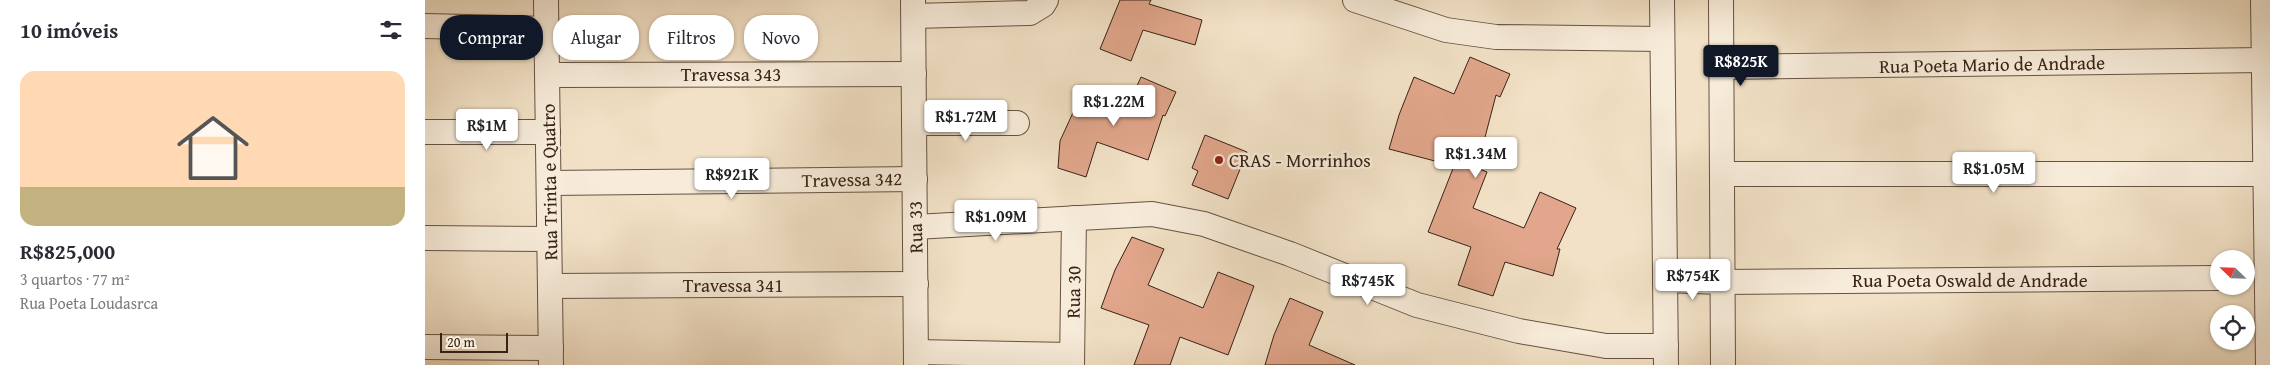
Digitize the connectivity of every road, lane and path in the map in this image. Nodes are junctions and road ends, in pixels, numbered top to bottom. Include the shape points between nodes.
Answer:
1 (547, 0) edge
2 (1045, 0) edge
3 (1355, 0) edge
4 (1662, 0) edge
5 (1721, 0) edge
6 (2263, 0) edge
7 (913, 8) edge
8 (425, 26) edge
9 (547, 29) junction
10 (1663, 39) junction
11 (2264, 60) junction
12 (1721, 67) junction
13 (548, 74) junction
14 (914, 74) junction
15 (914, 123) junction
16 (1017, 123) dead end
17 (425, 132) edge
18 (548, 132) junction
19 (1722, 174) junction
20 (2265, 174) junction
21 (915, 179) junction
22 (549, 183) junction
23 (1074, 218) junction
24 (915, 227) junction
25 (425, 238) edge
26 (549, 239) junction
27 (2210, 278) edge
28 (2257, 278) edge
29 (1665, 280) junction
30 (1722, 282) junction
31 (916, 284) junction
32 (550, 286) junction
33 (425, 347) edge
34 (551, 356) edge
35 (1666, 356) edge
36 (916, 358) edge
37 (1072, 360) edge
38 (1723, 365) edge
39 (2268, 365) edge

1 - 9 street, Rua Trinta e Quatro
2 - 7 street via 1030,13
3 - 10 street via 1446,30 1488,36
4 - 10 street
5 - 12 street
6 - 11 street
7 - 14 street, Rua 33
8 - 9 street
9 - 13 street, Rua Trinta e Quatro
10 - 29 street
11 - 12 street, Rua Poeta Mario de Andrade
11 - 20 street
12 - 19 street
13 - 14 street, Travessa 343
13 - 18 street, Rua Trinta e Quatro
14 - 15 street, Rua 33
15 - 16 street
15 - 21 street, Rua 33
17 - 18 street
18 - 22 street, Rua Trinta e Quatro
19 - 20 street
19 - 30 street
20 - 28 street
21 - 22 street, Travessa 342
21 - 24 street, Rua 33
22 - 26 street, Rua Trinta e Quatro
23 - 24 street
23 - 35 street via 1153,214 1203,224 1290,254 1417,305 1519,331
23 - 37 street, Rua 30
24 - 31 street, Rua 33
25 - 26 street
26 - 32 street, Rua Trinta e Quatro
27 - 30 street, Rua Poeta Oswald de Andrade
28 - 39 street
29 - 30 street, Rua Poeta Oswald de Andrade
29 - 35 street
30 - 38 street
31 - 32 street, Travessa 341
31 - 36 street, Rua 33
32 - 34 street, Rua Trinta e Quatro
33 - 34 street
36 - 37 street

